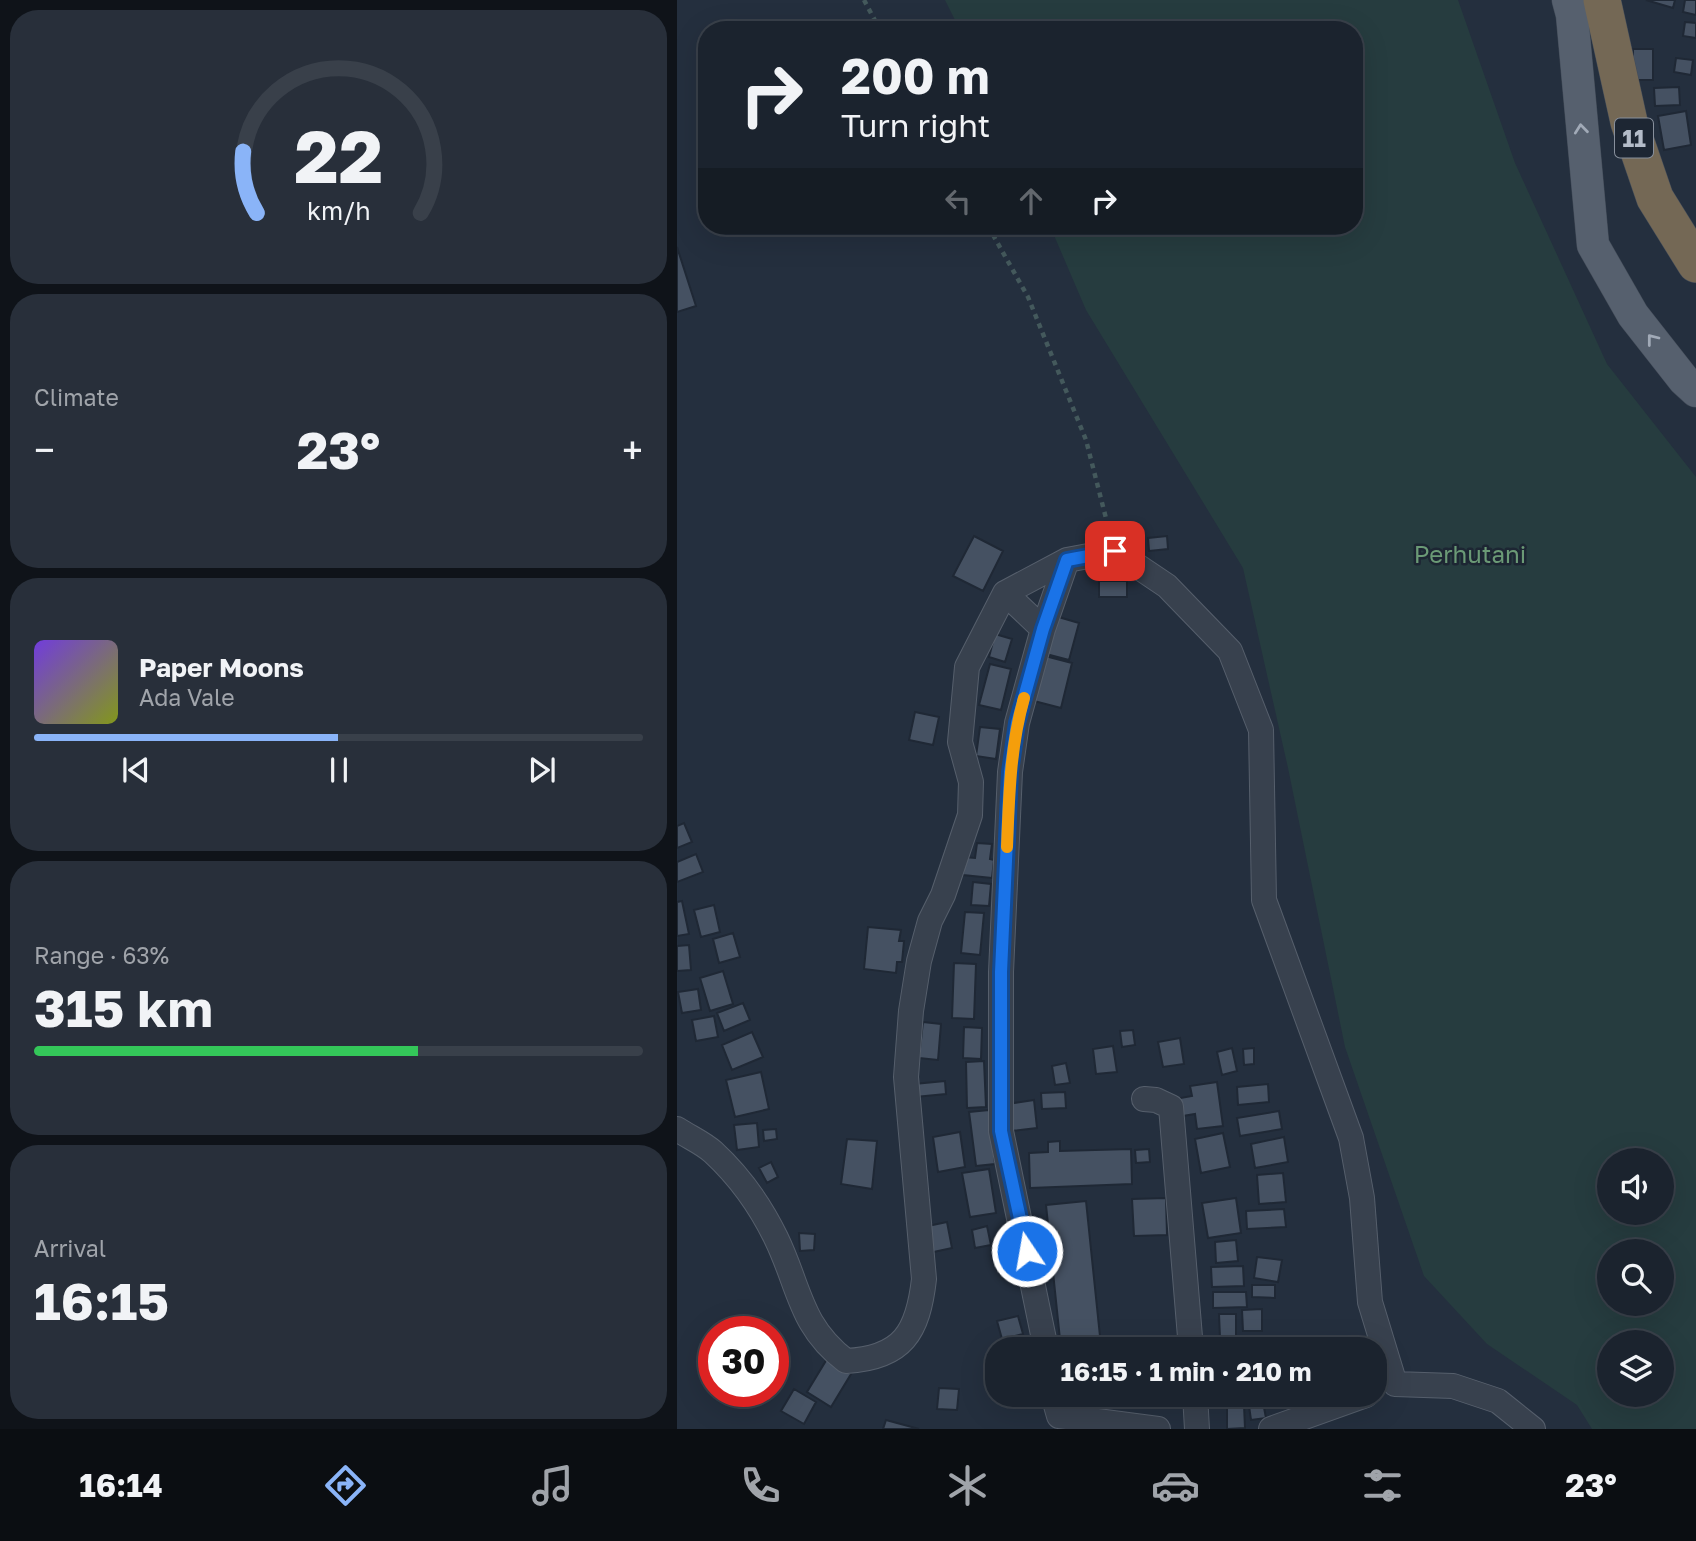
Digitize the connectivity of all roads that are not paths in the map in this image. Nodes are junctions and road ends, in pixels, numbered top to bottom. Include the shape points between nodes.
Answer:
1 (1568, 0) edge
2 (1602, 0) edge
3 (1696, 264) edge
4 (1696, 391) edge
5 (1067, 560) junction
6 (1005, 593) junction
7 (1043, 629) junction
8 (1144, 1099) dead end
9 (677, 1129) edge
10 (1044, 1337) edge
11 (1190, 1337) edge
12 (1376, 1337) edge
13 (1387, 1387) edge
14 (1196, 1407) edge
15 (1332, 1407) edge
16 (1053, 1413) edge
17 (1158, 1429) edge
18 (1197, 1429) edge
19 (1271, 1429) edge
20 (1533, 1429) edge

4 -> 1 main road via 1633,315 1593,245
2 - 3 highway, 11 via 1629,122 1655,198
5 - 6 street
5 - 7 street
5 - 12 street via 1115,551 1167,586 1230,651 1261,730 1264,900 1351,1138
6 - 7 street
6 - 9 street via 967,667 960,742 971,782 970,815 930,921 911,1012 906,1077 924,1279 922,1300 906,1339 882,1356 867,1360 846,1361 829,1348 815,1331 758,1204 712,1152
7 - 10 street via 1017,723 1010,772 1001,972 1001,1131
8 - 11 street via 1171,1107
13 - 20 street via 1453,1385 1498,1401
14 - 18 street
15 - 19 street
16 - 17 street

